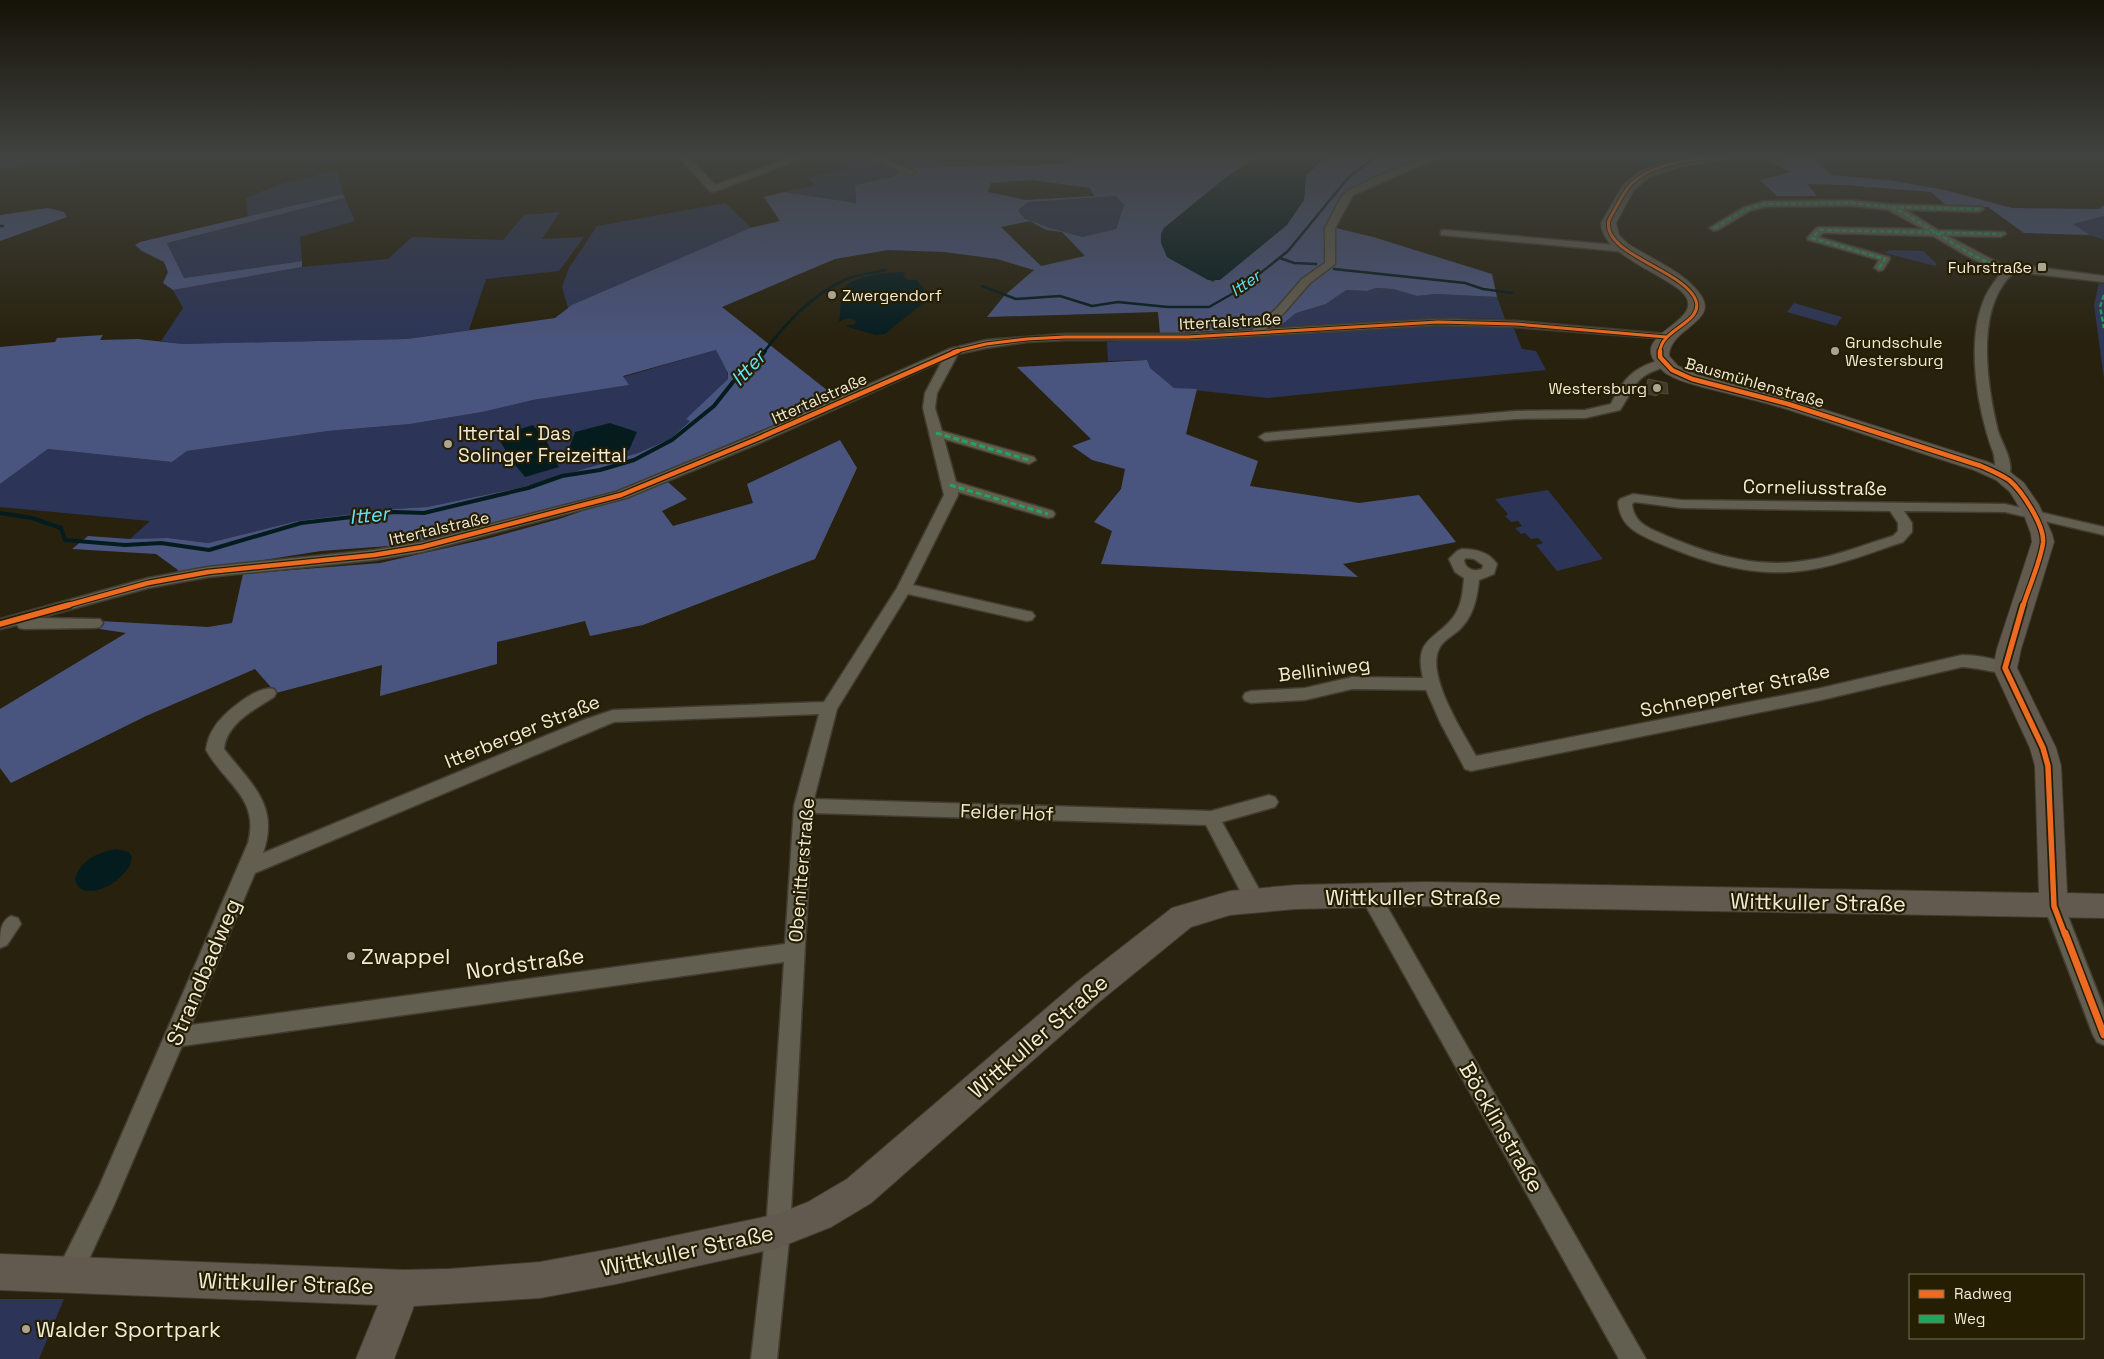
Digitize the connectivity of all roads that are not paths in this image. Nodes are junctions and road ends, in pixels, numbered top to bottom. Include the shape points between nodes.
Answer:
1 (1335, 218) edge
2 (1611, 218) edge
3 (1731, 218) edge
4 (1913, 218) edge
5 (1714, 228) dead end
6 (1844, 230) junction
7 (1935, 232) junction
8 (1445, 233) dead end
9 (2001, 234) dead end
10 (1833, 244) junction
11 (1627, 249) junction
12 (1878, 268) dead end
13 (2007, 272) junction
14 (2104, 279) edge
15 (1256, 332) junction
16 (1666, 337) junction
17 (953, 352) junction
18 (1664, 363) junction
19 (936, 433) junction
20 (1265, 437) dead end
21 (1029, 460) dead end
22 (2003, 475) junction
23 (950, 485) junction
24 (1894, 507) junction
25 (2033, 513) junction
26 (1048, 514) dead end
27 (2104, 531) edge
28 (1472, 575) dead end
29 (904, 588) junction
30 (1027, 616) dead end
31 (95, 623) dead end
32 (2, 624) edge
33 (2006, 668) junction
34 (1432, 684) junction
35 (268, 693) dead end
36 (1251, 697) dead end
37 (829, 708) junction
38 (1269, 802) dead end
39 (804, 806) junction
40 (1211, 818) junction
41 (248, 868) junction
42 (1370, 895) junction
43 (1255, 900) junction
44 (2054, 906) junction
45 (2104, 906) edge
46 (794, 952) junction
47 (2104, 1035) edge
48 (174, 1037) junction
49 (778, 1231) junction
50 (0, 1272) edge
51 (70, 1274) junction
52 (403, 1288) junction
53 (375, 1359) edge
54 (764, 1359) edge
55 (1633, 1359) edge

1 - 15 street via 1330,228 1330,264 1306,281
2 - 11 street, Bausmühlenstraße via 1608,224 1614,238
3 - 5 street
4 - 7 street
6 - 7 street
6 - 10 street
6 - 10 street via 1820,230 1812,238
7 - 9 street
7 - 13 street
8 - 11 street
10 - 12 street via 1885,259
11 - 16 street, Bausmühlenstraße via 1685,287 1695,298 1694,315
13 - 14 street via 2028,269
13 - 22 street via 1988,302 1982,340 1988,414 2004,463
15 - 16 street, Ittertalstraße via 1479,322
15 - 17 street, Ittertalstraße via 1188,338 1027,339
16 - 18 street, Bausmühlenstraße via 1658,351
17 - 19 street, Obenitterstraße via 929,400
17 - 32 street, Ittertalstraße via 757,439 620,495 422,547 208,572 132,587
18 - 20 street via 1633,376 1616,407 1585,414 1515,415
18 - 22 street, Bausmühlenstraße via 1692,379 1788,404
19 - 21 street
19 - 23 street, Obenitterstraße
22 - 25 street via 2017,488
23 - 26 street
23 - 29 street, Obenitterstraße via 951,496
24 - 24 street, Corneliusstraße via 1905,523 1905,532 1898,539 1810,565 1785,568 1744,566 1712,559 1634,526 1625,514 1625,502 1633,498 1681,504
24 - 25 street, Corneliusstraße via 2005,508
25 - 27 street, Corneliusstraße
25 - 33 street via 2043,542 2008,649
28 - 34 street via 1459,621 1429,651 1428,668
29 - 30 street
29 - 37 street, Obenitterstraße
31 - 32 street
33 - 34 street, Schnepperter Straße via 1962,661 1813,695 1471,764
33 - 44 street via 2044,748 2048,766
34 - 36 street, Belliniweg via 1352,683 1305,694
35 - 41 street, Strandbadweg via 227,722 214,741 215,750 253,796 260,811 258,836
37 - 39 street, Obenitterstraße
37 - 41 street, Itterberger Straße via 613,716
38 - 40 street, Felder Hof
39 - 40 street, Felder Hof
39 - 46 street, Obenitterstraße
40 - 43 street
41 - 48 street, Strandbadweg
42 - 43 street, Wittkuller Straße
42 - 44 street, Wittkuller Straße
42 - 55 street, Böcklinstraße
43 - 49 street, Wittkuller Straße via 1230,903 1182,917 1088,992 859,1191 819,1215
44 - 45 street, Wittkuller Straße
44 - 47 street
46 - 48 street, Nordstraße
46 - 49 street, Obenitterstraße
48 - 51 street, Strandbadweg
49 - 52 street, Wittkuller Straße via 540,1280
49 - 54 street, Obenitterstraße
50 - 51 street, Wittkuller Straße
51 - 52 street, Wittkuller Straße
52 - 53 street

